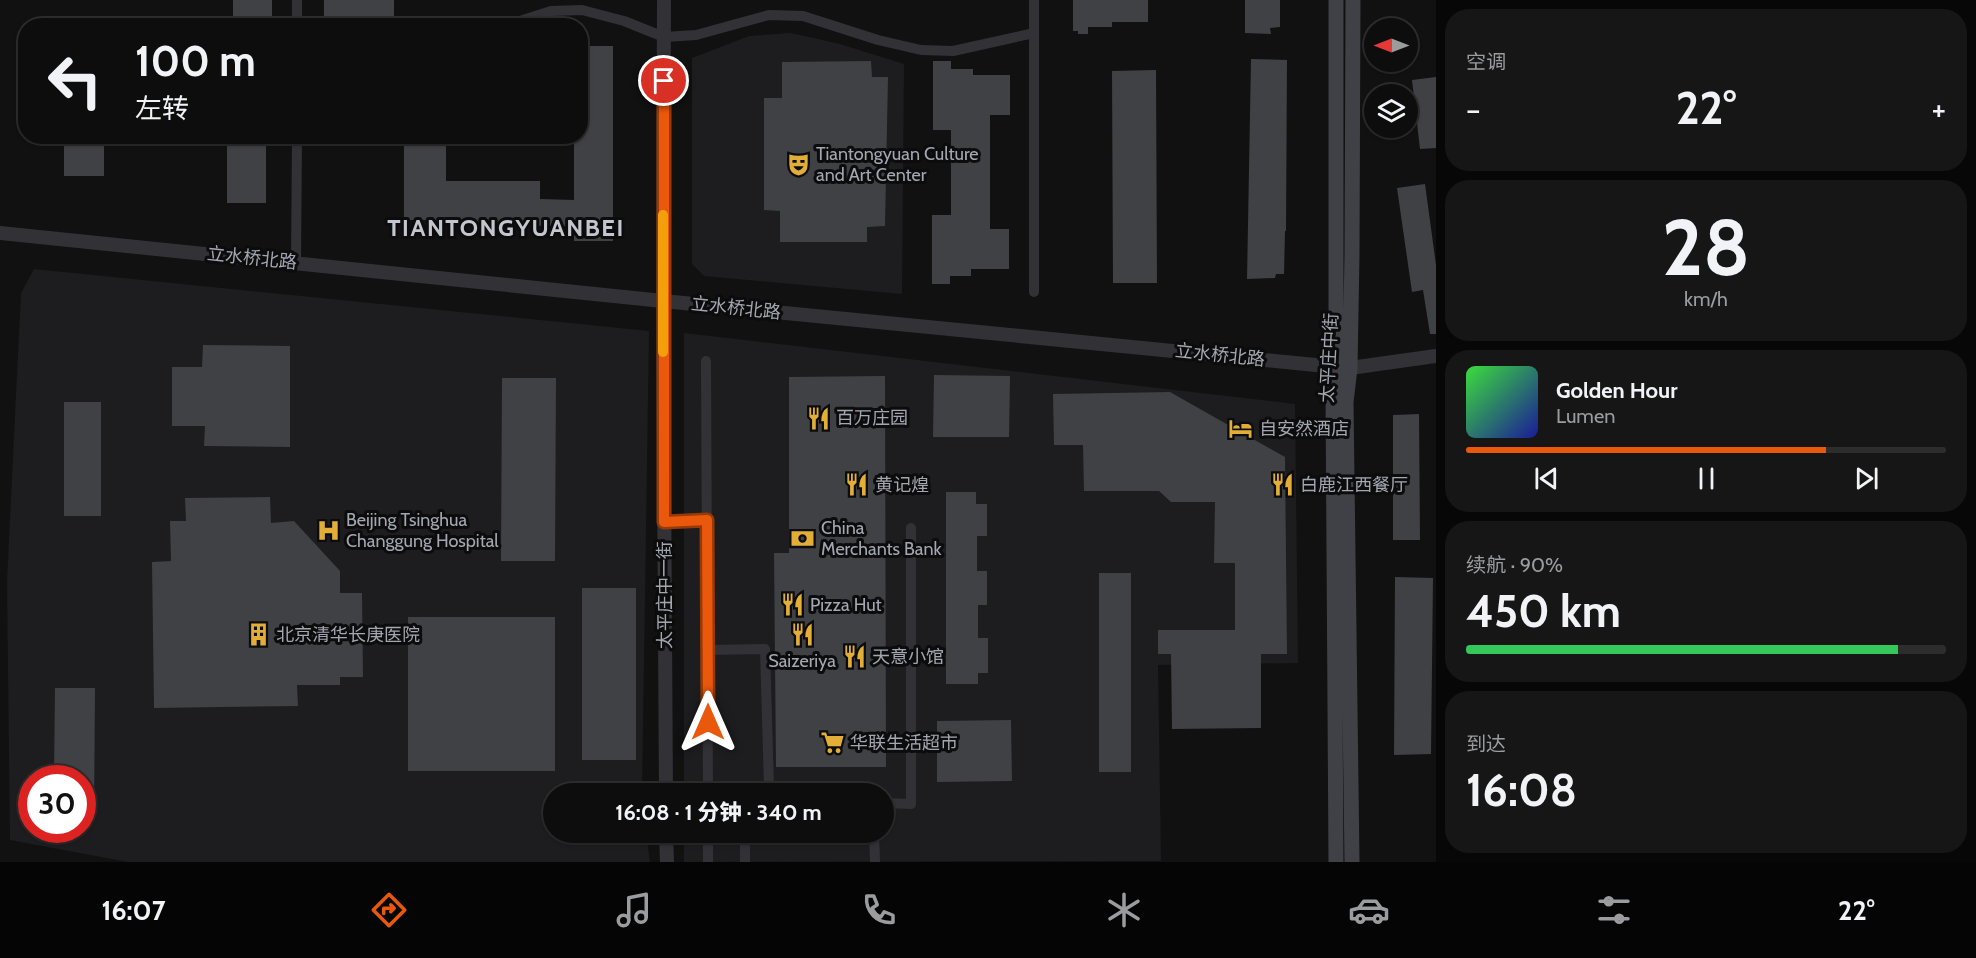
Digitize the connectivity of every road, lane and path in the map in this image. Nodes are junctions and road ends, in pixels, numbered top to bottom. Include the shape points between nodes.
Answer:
1 (297, 0) edge
2 (664, 0) edge
3 (1034, 0) edge
4 (1336, 0) edge
5 (1353, 0) edge
6 (297, 18) edge
7 (529, 18) edge
8 (1034, 33) junction
9 (664, 37) junction
10 (297, 144) edge
11 (0, 233) edge
12 (296, 263) junction
13 (1034, 292) dead end
14 (663, 301) junction
15 (1436, 356) edge
16 (706, 361) dead end
17 (1343, 367) junction
18 (707, 520) junction
19 (664, 522) junction
20 (911, 528) dead end
21 (707, 650) junction
22 (666, 783) edge
23 (708, 783) edge
24 (769, 783) edge
25 (894, 803) edge
26 (666, 843) edge
27 (708, 843) edge
28 (745, 843) edge
29 (874, 843) edge
30 (667, 862) edge
31 (708, 862) edge
32 (745, 862) edge
33 (874, 862) edge
34 (1336, 862) edge
35 (1352, 862) edge

1 - 6 street
2 - 9 street, 太平庄中一街
3 - 8 street
4 - 17 main road, 太平庄中街
5 - 17 main road, 太平庄中街
7 - 9 street via 551,11 582,10
8 - 9 street via 953,51 921,50 803,16 769,15 696,35
8 - 13 street
9 - 14 street, 太平庄中一街
10 - 12 street
11 - 12 street, 立水桥北路
12 - 14 street, 立水桥北路
14 - 17 street, 立水桥北路
14 - 19 street, 太平庄中一街
15 - 17 street, 立水桥北路
16 - 18 street
17 - 34 main road, 太平庄中街 via 1333,393
17 - 35 main road, 太平庄中街
18 - 19 street
18 - 21 street
19 - 22 street, 太平庄中一街
20 - 25 street via 911,804
21 - 23 street
21 - 24 street via 765,649
26 - 30 street
27 - 31 street
28 - 32 street
29 - 33 street

